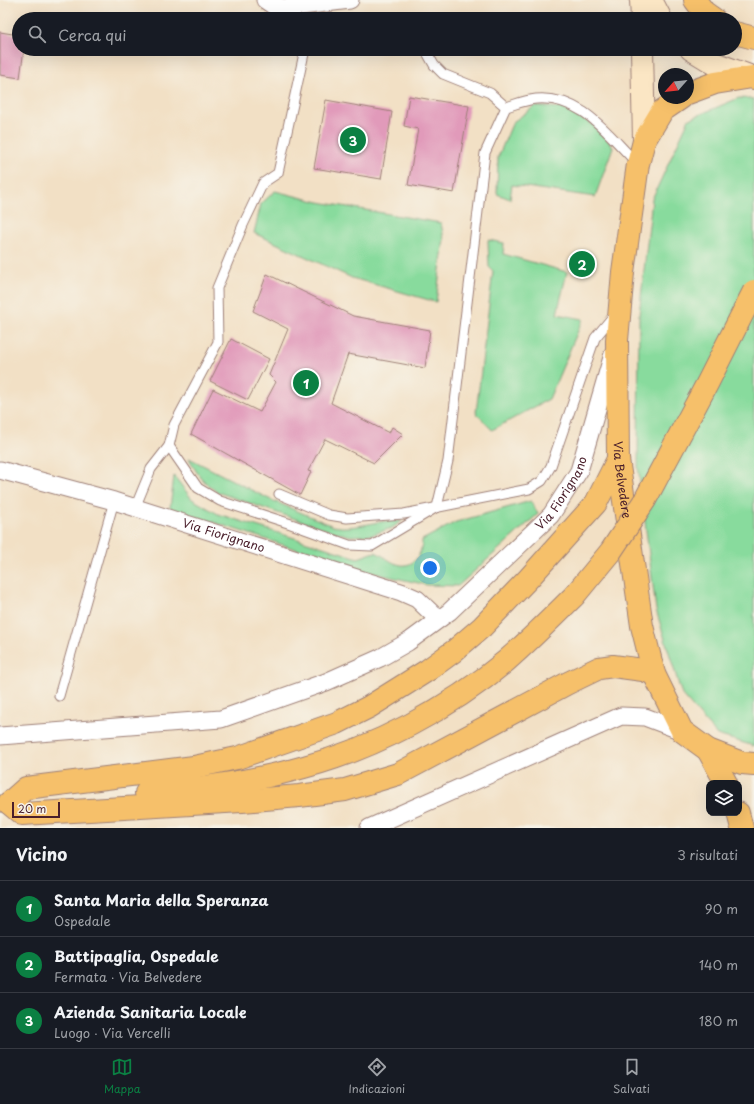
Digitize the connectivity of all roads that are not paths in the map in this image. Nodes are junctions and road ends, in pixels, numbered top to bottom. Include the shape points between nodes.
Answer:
1 (265, 0) edge
2 (350, 0) edge
3 (629, 0) edge
4 (641, 0) edge
5 (652, 0) edge
6 (696, 0) edge
7 (635, 12) edge
8 (642, 12) edge
9 (658, 12) edge
10 (704, 12) edge
11 (742, 35) edge
12 (754, 38) edge
13 (304, 56) edge
14 (429, 56) edge
15 (642, 56) edge
16 (703, 56) edge
17 (753, 77) edge
18 (694, 91) edge
19 (672, 104) edge
20 (506, 107) junction
21 (644, 141) junction
22 (638, 164) junction
23 (754, 291) edge
24 (620, 308) junction
25 (617, 340) junction
26 (169, 446) junction
27 (618, 459) junction
28 (0, 470) edge
29 (279, 494) dead end
30 (114, 501) junction
31 (437, 507) junction
32 (135, 508) junction
33 (444, 615) junction
34 (654, 674) junction
35 (60, 696) dead end
36 (682, 731) junction
37 (0, 736) edge
38 (708, 750) junction
39 (754, 764) edge
40 (724, 780) edge
41 (4, 803) edge
42 (739, 816) edge
43 (369, 828) edge
44 (742, 828) edge

1 - 2 street via 274,6 284,8
3 - 7 street
4 - 8 main road
5 - 9 main road
6 - 10 main road
11 - 12 main road
13 - 26 lane via 278,173 263,183 217,288 218,342 174,425
14 - 20 lane via 443,74 490,93
15 - 21 main road, Via Belvedere
16 - 17 main road via 714,63
17 - 18 main road via 715,83
19 - 21 main road, Via Belvedere via 662,111
20 - 22 lane via 536,99 563,102 580,108 607,130
20 - 31 lane via 485,153 448,461
21 - 22 main road, Via Belvedere
22 - 24 main road, Via Belvedere
23 - 41 main road, bridge via 645,500 611,551 574,596 536,634 505,662 432,713 362,747 304,767 193,789
24 - 25 main road, Via Belvedere
24 - 31 lane via 595,338 551,466 542,480 529,489
25 - 27 main road, Via Belvedere
25 - 33 street, Via Fiorignano via 579,471 551,514
26 - 31 lane via 198,488 220,501 349,545 372,546
26 - 32 lane via 151,469
27 - 34 main road, Via Belvedere via 642,626
27 - 41 main road via 596,503 482,627 428,670 369,707 337,723 237,758 194,767 26,788
28 - 30 street, Via Fiorignano
29 - 31 lane via 329,515 347,518 404,514
30 - 32 street, Via Fiorignano
30 - 35 lane
32 - 33 street, Via Fiorignano via 401,592
33 - 37 street via 408,642 380,658 326,682 221,719
34 - 36 main road, Via Belvedere
34 - 41 main road via 613,666 599,668 421,763 398,774 345,790 228,802 22,814
36 - 38 main road, Via Belvedere
36 - 43 street via 645,717 621,716
38 - 39 main road, Via Belvedere via 742,763
38 - 40 main road
42 - 44 main road

